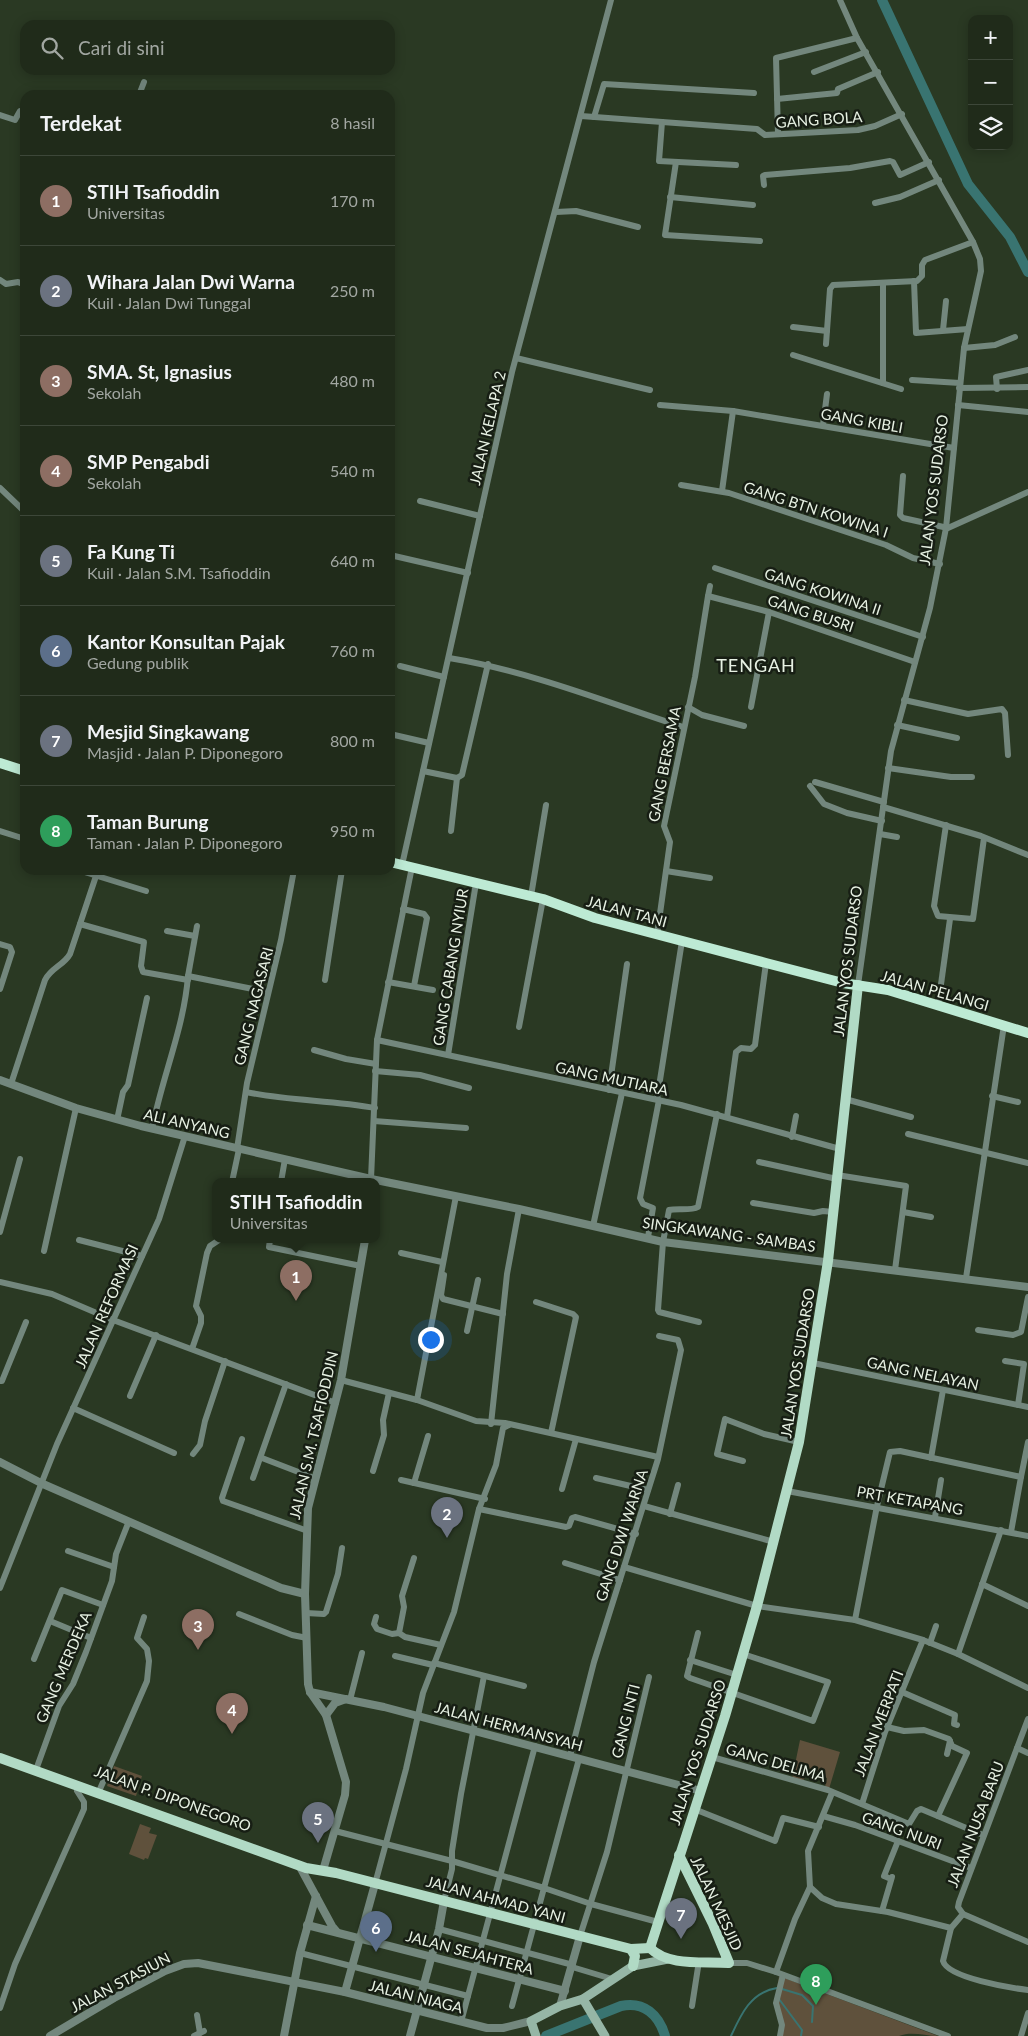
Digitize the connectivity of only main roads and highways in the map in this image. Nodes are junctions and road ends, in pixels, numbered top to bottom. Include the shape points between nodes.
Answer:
1 (0, 763) edge
2 (20, 769) edge
3 (395, 863) edge
4 (858, 985) junction
5 (1028, 1033) edge
6 (0, 1753) edge
7 (0, 1758) edge
8 (50, 1774) junction
9 (679, 1855) junction
10 (336, 1873) junction
11 (674, 1874) junction
12 (689, 1876) junction
13 (650, 1948) junction
14 (630, 1949) junction
15 (668, 1959) junction
16 (633, 1966) junction
17 (583, 1999) junction
18 (535, 2033) edge
19 (604, 2036) edge

1 - 2 highway
3 - 4 highway, JALAN TANI via 543,899 594,918 766,964
4 - 5 highway, JALAN PELANGI via 888,990
4 - 9 main road, JALAN YOS SUDARSO via 828,1261 800,1442 737,1675
6 - 8 main road, JALAN P. DIPONEGORO
7 - 8 main road, JALAN P. DIPONEGORO
8 - 10 main road, JALAN P. DIPONEGORO
8 - 10 main road, JALAN P. DIPONEGORO via 299,1865
9 - 11 main road, JALAN YOS SUDARSO
9 - 12 main road, JALAN MESJID
10 - 14 main road, JALAN AHMAD YANI
11 - 12 main road
11 - 13 main road, JALAN YOS SUDARSO
12 - 15 main road, JALAN MESJID via 729,1963
13 - 14 main road, JALAN AHMAD YANI
13 - 15 main road
14 - 16 main road via 634,1956
15 - 16 main road
16 - 17 main road
17 - 18 main road via 560,2006 531,2021
17 - 19 main road

